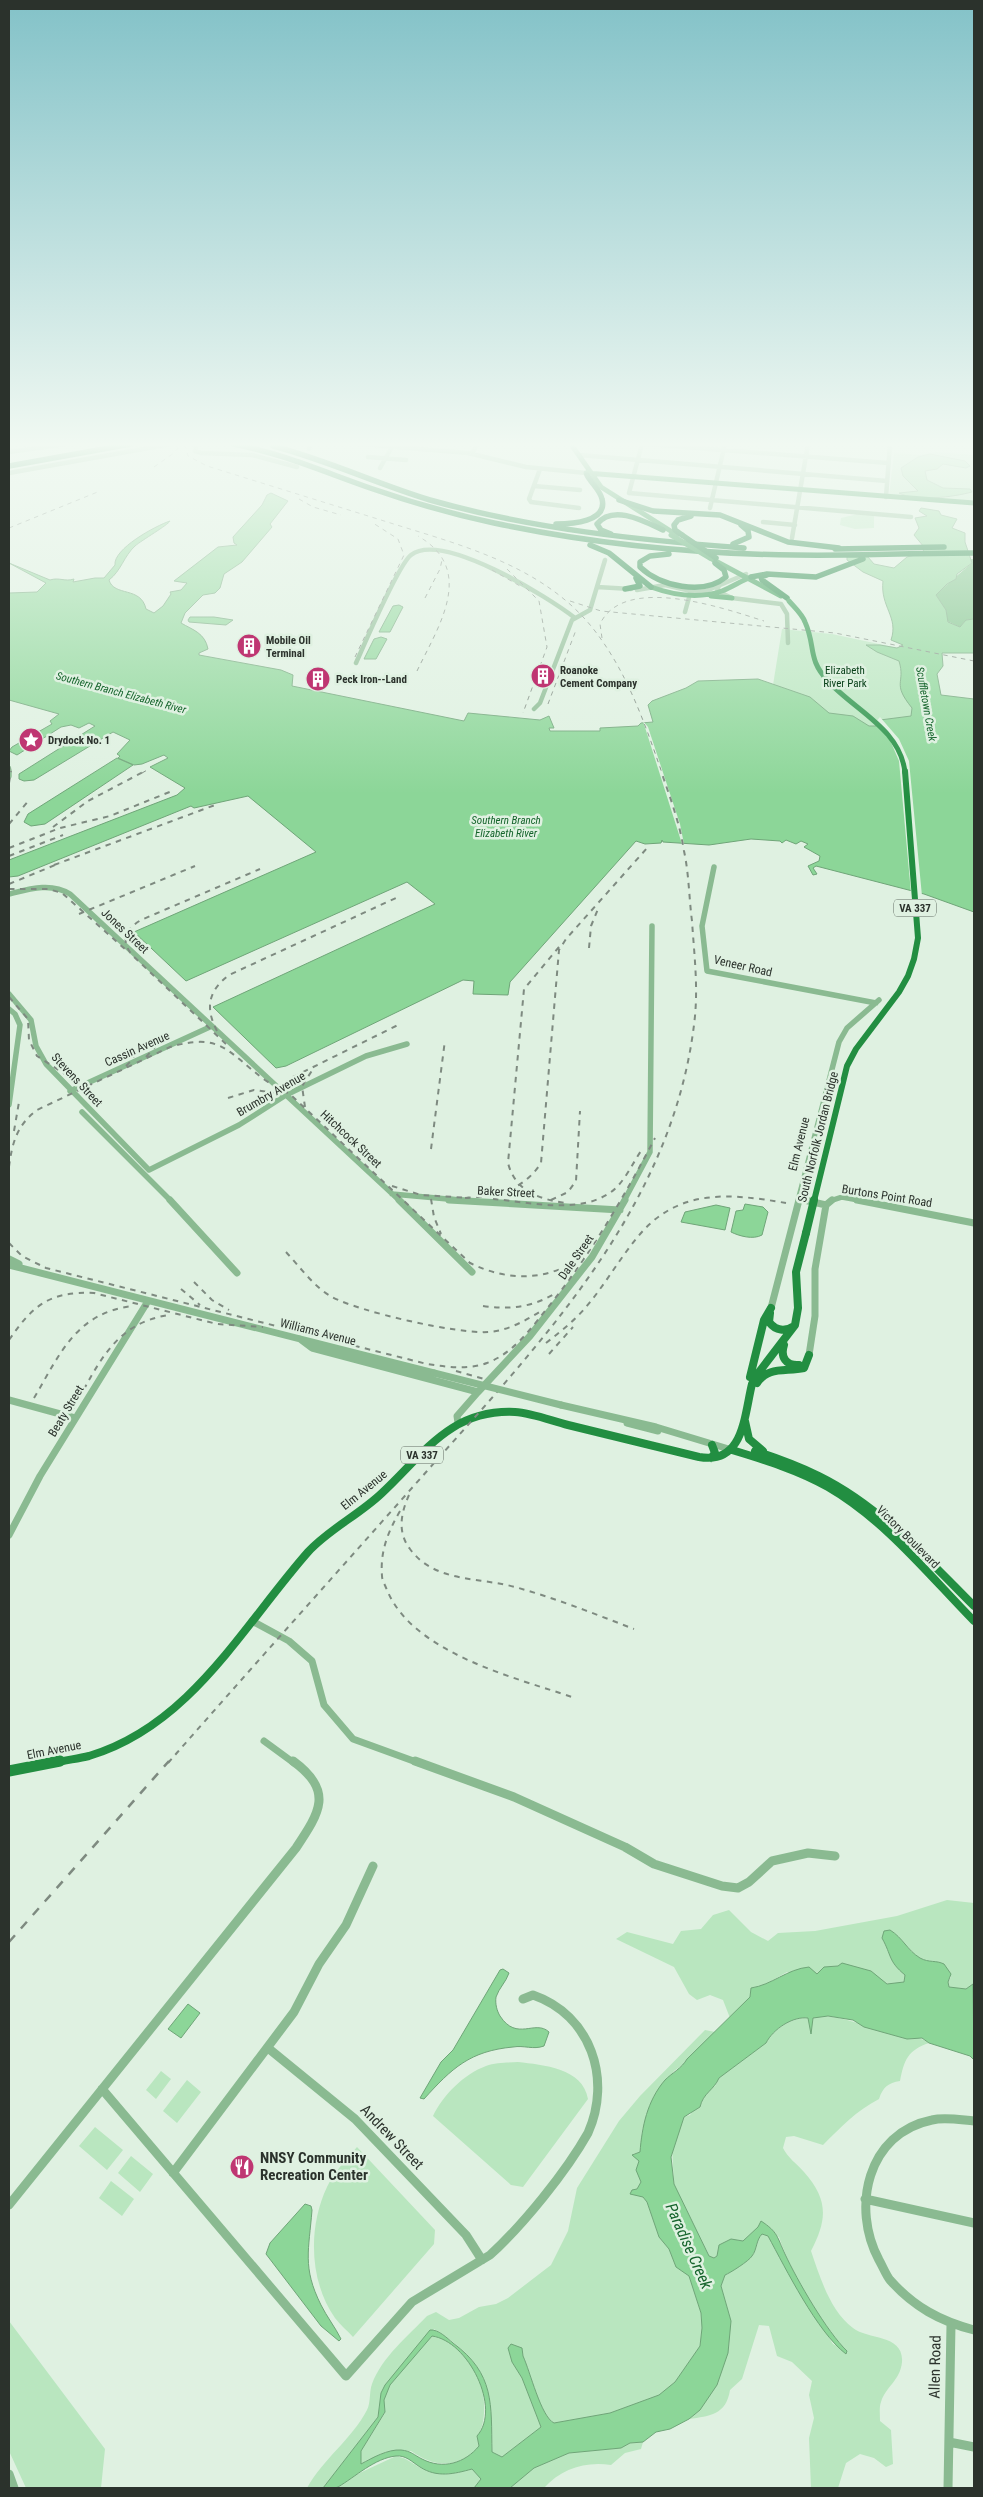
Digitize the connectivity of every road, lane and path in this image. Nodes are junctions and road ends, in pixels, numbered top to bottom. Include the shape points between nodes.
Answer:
1 (605, 560) dead end
2 (716, 560) joint
3 (408, 561) edge
4 (472, 561) edge
5 (621, 561) edge
6 (643, 561) edge
7 (717, 561) edge
8 (718, 561) edge
9 (856, 561) edge
10 (626, 566) junction
11 (769, 574) junction
12 (746, 576) junction
13 (730, 581) junction
14 (759, 584) junction
15 (597, 587) junction
16 (651, 587) junction
17 (625, 589) junction
18 (718, 589) junction
19 (726, 589) junction
20 (637, 590) junction
21 (658, 590) junction
22 (690, 594) junction
23 (699, 594) junction
24 (732, 598) junction
25 (739, 598) junction
26 (788, 600) junction
27 (684, 612) dead end
28 (575, 618) junction
29 (788, 643) dead end
30 (356, 663) dead end
31 (534, 709) dead end
32 (9, 768) edge
33 (9, 776) edge
34 (714, 867) dead end
35 (9, 894) edge
36 (652, 926) dead end
37 (9, 994) edge
38 (877, 1002) joint
39 (9, 1010) edge
40 (212, 1026) junction
41 (407, 1044) dead end
42 (70, 1091) junction
43 (288, 1094) junction
44 (9, 1105) edge
45 (82, 1112) dead end
46 (149, 1170) joint
47 (392, 1194) junction
48 (799, 1199) junction
49 (826, 1206) junction
50 (620, 1210) junction
51 (974, 1223) edge
52 (9, 1259) edge
53 (9, 1267) edge
54 (31, 1270) junction
55 (472, 1272) dead end
56 (237, 1273) dead end
57 (148, 1301) junction
58 (771, 1308) junction
59 (796, 1323) junction
60 (300, 1339) junction
61 (786, 1341) junction
62 (810, 1355) junction
63 (767, 1360) junction
64 (786, 1369) junction
65 (753, 1382) junction
66 (478, 1392) junction
67 (9, 1400) edge
68 (744, 1414) junction
69 (74, 1418) junction
70 (458, 1422) junction
71 (703, 1440) junction
72 (712, 1444) junction
73 (733, 1448) junction
74 (774, 1456) junction
75 (710, 1458) junction
76 (848, 1496) junction
77 (9, 1535) edge
78 (974, 1606) edge
79 (252, 1621) junction
80 (974, 1621) edge
81 (264, 1741) dead end
82 (9, 1771) edge
83 (835, 1856) dead end
84 (373, 1866) dead end
85 (522, 1999) dead end
86 (268, 2048) junction
87 (102, 2089) junction
88 (974, 2121) edge
89 (173, 2174) junction
90 (865, 2199) junction
91 (10, 2204) edge
92 (974, 2223) edge
93 (482, 2260) junction
94 (951, 2325) junction
95 (974, 2330) edge
96 (949, 2442) junction
97 (974, 2447) edge
98 (9, 2474) edge
99 (14, 2488) edge
100 (948, 2488) edge

1 - 15 street
2 - 6 highway via 726,577 717,584 705,586 663,581 648,574 640,565
2 - 13 main road via 733,575
3 - 30 street
4 - 28 street via 495,569 549,598
5 - 10 highway
7 - 12 main road, VA 337
8 - 12 main road, VA 337
9 - 11 highway via 819,577
10 - 16 highway
10 - 17 highway via 641,584
11 - 12 highway
11 - 26 highway via 761,578
12 - 13 street
12 - 14 main road, VA 337
12 - 19 main road
12 - 26 main road, VA 337 via 773,588
13 - 18 street
14 - 19 main road via 746,582
14 - 26 main road, VA 337
15 - 17 street
15 - 28 street via 590,610
16 - 18 street via 665,585 696,591
16 - 20 street
16 - 21 main road
17 - 20 street
18 - 19 main road
18 - 23 main road
18 - 24 street
19 - 25 street
20 - 21 street
21 - 22 main road
22 - 23 main road
22 - 27 street
23 - 24 main road
24 - 25 street
25 - 29 street via 773,602 787,619
26 - 59 main road, South Norfolk Jordan Bridge / VA 337, bridge via 807,625 811,654 817,669 885,729 901,754 918,938 915,960 900,994 857,1048 848,1066 795,1276
28 - 31 street via 540,704
32 - 33 street
34 - 38 street, Veneer Road via 702,926 707,971
35 - 40 street, Jones Street via 44,888 66,891
36 - 50 street, Dale Street via 651,1148
37 - 42 street, Stevens Street via 31,1020 42,1058
38 - 48 street, Elm Avenue via 847,1028 839,1042
39 - 44 street via 15,1014 20,1028
40 - 42 street, Cassin Avenue
40 - 43 street, Hitchcock Street
41 - 43 street, Brumbry Avenue via 366,1056
42 - 46 street, Stevens Street
43 - 46 street, Brumbry Avenue via 239,1125
43 - 47 street, Hitchcock Street
45 - 56 street, Stevens Street via 182,1212
47 - 50 street, Baker Street
47 - 55 street, Hitchcock Street
48 - 49 street, Burtons Point Road
48 - 58 street, Elm Avenue
49 - 51 street, Burtons Point Road via 842,1197
49 - 62 street via 815,1269
50 - 66 street, Dale Street via 592,1257 562,1296
52 - 54 street
53 - 54 street
54 - 57 street, Williams Avenue
57 - 60 street, Williams Avenue
57 - 69 street, Beaty Street
58 - 59 main road via 769,1322 773,1327 784,1330
58 - 65 main road via 764,1320
59 - 61 main road, VA 337
60 - 66 street via 312,1348
60 - 71 street, Williams Avenue, bridge via 636,1426
61 - 62 main road via 781,1354 787,1364 801,1364
61 - 63 main road, VA 337
62 - 64 main road via 804,1368
63 - 64 main road
63 - 65 main road, VA 337
64 - 65 main road via 764,1374
65 - 68 main road
66 - 70 street, Dale Street via 457,1416
67 - 69 street
68 - 73 main road
68 - 74 main road via 745,1430 751,1442
69 - 77 street, Beaty Street
70 - 75 main road, Elm Avenue / VA 337 via 487,1414 515,1412
70 - 79 main road, Elm Avenue / VA 337 via 380,1495 334,1528 309,1551
71 - 72 street, Williams Avenue
71 - 73 street, Williams Avenue
72 - 73 street, Williams Avenue
72 - 75 main road via 715,1452
73 - 74 main road, Victory Boulevard
73 - 75 main road via 726,1455
73 - 76 main road, Victory Boulevard via 790,1468
74 - 76 main road, Victory Boulevard via 806,1468
76 - 78 main road, Victory Boulevard via 893,1527
76 - 80 main road, Victory Boulevard
79 - 82 main road, Elm Avenue / VA 337 via 193,1693 137,1735 89,1756
79 - 83 street via 289,1641 312,1661 324,1705 353,1739 514,1798 625,1846 654,1864 738,1888 772,1861 808,1853
81 - 87 street via 309,1774 318,1785 321,1803 316,1819
84 - 86 street via 346,1925 319,1964 294,2012
85 - 93 street via 533,1995 551,2002 578,2027 596,2060 598,2101 592,2124 582,2142 515,2231
86 - 89 street
86 - 93 street, Andrew Street via 355,2119 466,2235
87 - 89 street
87 - 91 street
88 - 90 street, Allen Road via 932,2118 902,2130 884,2146 874,2162
89 - 93 street via 346,2376 412,2302
90 - 92 street
90 - 94 street, Allen Road via 870,2239 886,2274 914,2305
94 - 95 street
94 - 96 street, Allen Road
96 - 97 street
96 - 100 street, Allen Road
98 - 99 street

